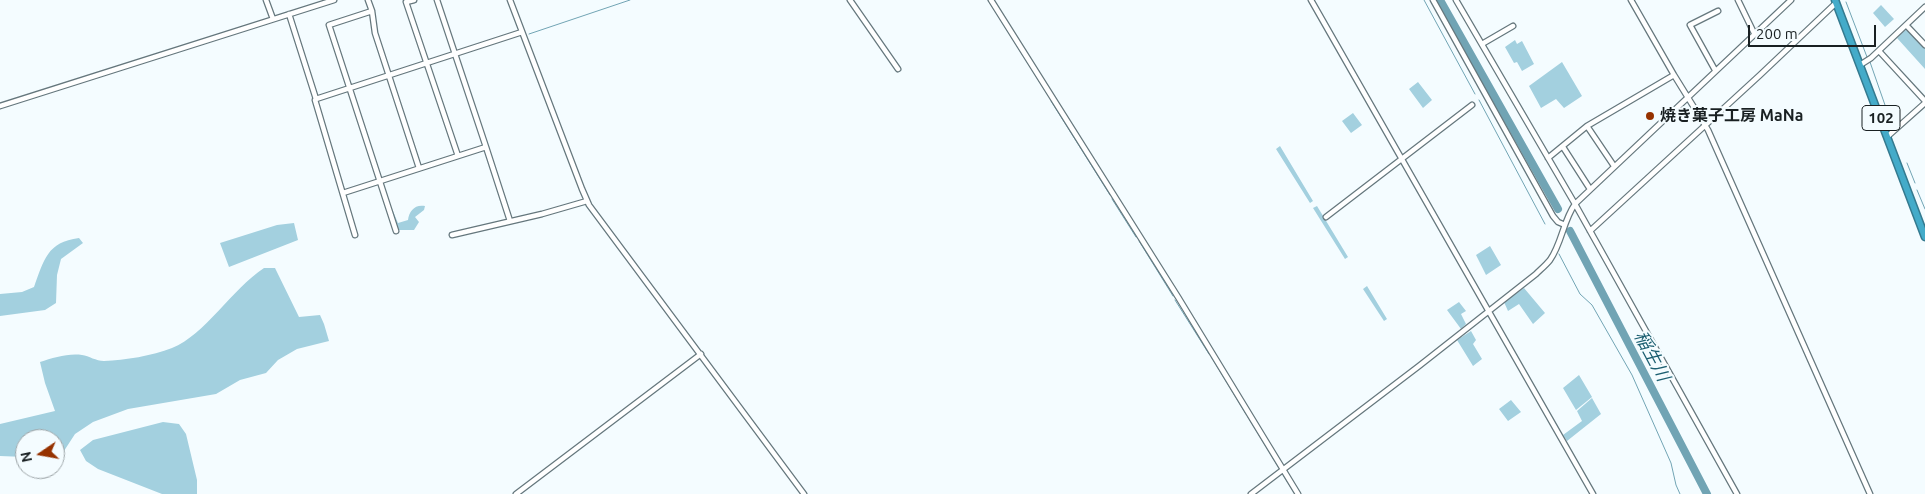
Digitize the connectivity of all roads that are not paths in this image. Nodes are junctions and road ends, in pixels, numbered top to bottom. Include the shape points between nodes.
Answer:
1 (266, 0) edge
2 (334, 0) edge
3 (368, 0) edge
4 (414, 0) edge
5 (437, 0) edge
6 (510, 0) edge
7 (850, 0) edge
8 (991, 0) edge
9 (1311, 0) edge
10 (1433, 0) edge
11 (1456, 0) edge
12 (1631, 0) edge
13 (1738, 0) edge
14 (1790, 0) edge
15 (1835, 1) edge
16 (1925, 7) edge
17 (372, 10) junction
18 (1718, 11) dead end
19 (289, 14) junction
20 (273, 20) junction
21 (1906, 25) junction
22 (1513, 26) dead end
23 (522, 32) junction
24 (1754, 33) junction
25 (1482, 44) junction
26 (1925, 45) edge
27 (1879, 51) junction
28 (455, 55) junction
29 (427, 64) junction
30 (1860, 64) junction
31 (898, 69) dead end
32 (1716, 70) junction
33 (1674, 75) junction
34 (388, 76) junction
35 (350, 89) junction
36 (1688, 97) junction
37 (316, 99) junction
38 (1925, 102) edge
39 (1472, 105) dead end
40 (0, 106) edge
41 (1705, 124) junction
42 (1587, 126) junction
43 (1888, 136) junction
44 (486, 146) junction
45 (1563, 147) junction
46 (458, 156) junction
47 (1548, 158) junction
48 (1402, 159) junction
49 (1614, 166) junction
50 (419, 168) junction
51 (380, 181) junction
52 (1590, 189) junction
53 (343, 193) junction
54 (588, 201) junction
55 (1575, 204) junction
56 (1326, 217) dead end
57 (510, 222) junction
58 (1564, 225) junction
59 (396, 231) dead end
60 (1590, 231) junction
61 (355, 235) dead end
62 (452, 235) dead end
63 (1925, 236) edge
64 (1488, 310) junction
65 (700, 354) junction
66 (1283, 469) junction
67 (516, 494) edge
68 (804, 494) edge
69 (1251, 494) edge
70 (1298, 494) edge
71 (1593, 494) edge
72 (1737, 494) edge
73 (1870, 494) edge

1 - 20 street
2 - 19 street
3 - 17 street
4 - 29 street via 406,2
5 - 28 street
6 - 23 street
7 - 31 street
8 - 66 street
9 - 48 street
10 - 58 street via 1553,216
11 - 25 street
12 - 33 street
13 - 24 street
14 - 24 street
15 - 30 highway, 102
15 - 41 street
16 - 21 street
17 - 34 street via 374,33
17 - 35 street via 329,24
18 - 32 street via 1690,25
19 - 20 street
19 - 37 street
20 - 40 street
21 - 26 street
21 - 27 street
22 - 25 street
23 - 28 street
23 - 54 street
24 - 32 street
25 - 47 street
27 - 30 street
27 - 38 street
28 - 29 street
28 - 44 street
29 - 34 street
29 - 46 street
30 - 43 highway, 102
32 - 36 street
33 - 36 street
33 - 42 street
34 - 35 street
34 - 50 street
35 - 37 street
35 - 51 street
36 - 41 street
36 - 49 street
37 - 53 street
38 - 43 street
39 - 48 street
41 - 60 street
41 - 73 street
42 - 45 street
42 - 49 street
43 - 63 highway, 102
44 - 46 street
44 - 57 street
45 - 47 street
45 - 52 street
46 - 50 street
47 - 55 street
48 - 56 street
48 - 64 street
49 - 52 street
50 - 51 street
51 - 53 street
51 - 59 street
52 - 55 street
53 - 61 street
54 - 57 street
54 - 65 street
55 - 58 street
55 - 60 street
57 - 62 street
58 - 64 street via 1549,262
60 - 72 street
64 - 66 street
64 - 71 street
65 - 67 street
65 - 68 street
66 - 69 street
66 - 70 street

